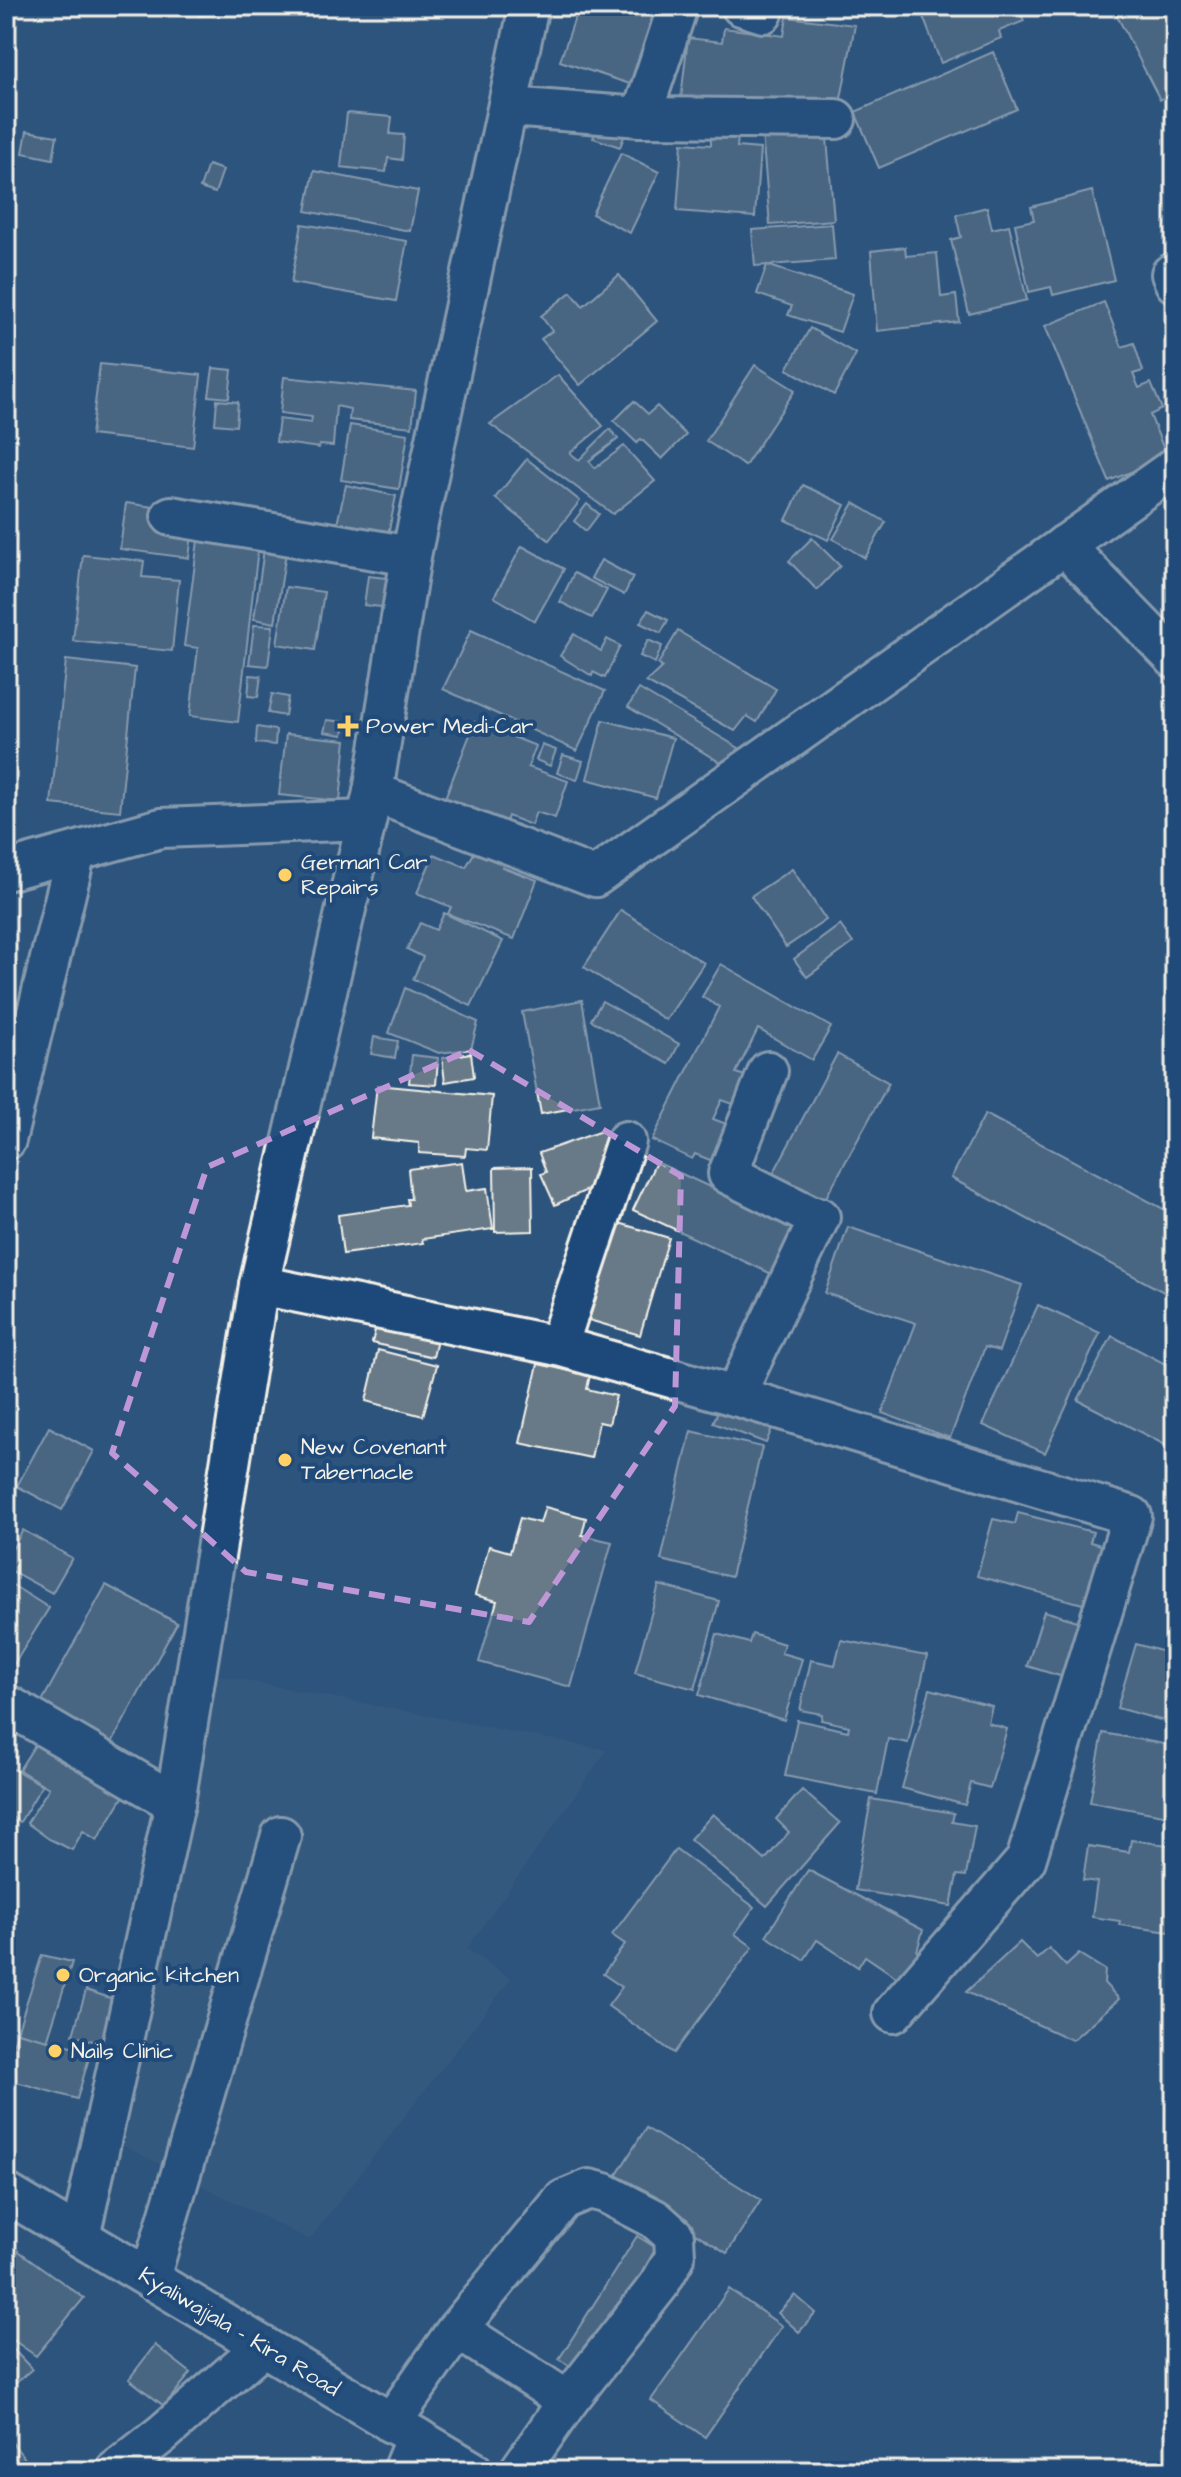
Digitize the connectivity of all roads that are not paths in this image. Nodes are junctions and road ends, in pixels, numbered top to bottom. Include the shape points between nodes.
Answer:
1 (529, 6) edge
2 (678, 6) edge
3 (509, 107) junction
4 (641, 117) junction
5 (836, 119) dead end
6 (1175, 467) edge
7 (171, 516) dead end
8 (1064, 545) junction
9 (411, 556) junction
10 (1175, 659) edge
11 (370, 806) junction
12 (76, 852) junction
13 (6, 871) edge
14 (768, 1071) dead end
15 (6, 1140) edge
16 (626, 1141) dead end
17 (259, 1285) junction
18 (558, 1346) junction
19 (735, 1396) junction
20 (6, 1704) edge
21 (175, 1803) junction
22 (281, 1836) dead end
23 (893, 2013) dead end
24 (6, 2193) edge
25 (80, 2237) junction
26 (150, 2278) junction
27 (457, 2329) junction
28 (263, 2346) junction
29 (568, 2401) junction
30 (403, 2444) edge
31 (115, 2471) edge
32 (473, 2471) edge
33 (519, 2471) edge

1 - 3 street
2 - 4 street
3 - 4 street
3 - 9 street
4 - 5 street
6 - 8 street
7 - 9 street
8 - 10 street
8 - 11 street via 595,877
9 - 11 street
11 - 12 street via 161,828
11 - 17 street
12 - 13 street
12 - 15 street
14 - 19 street via 728,1174 820,1217
16 - 18 street
17 - 18 street
17 - 21 street
18 - 19 street
19 - 23 street via 1132,1516 1026,1860
20 - 21 street
21 - 25 street
22 - 26 street
24 - 25 street, Kyaliwajjala - Kira Road
25 - 26 street, Kyaliwajjala - Kira Road
26 - 28 street, Kyaliwajjala - Kira Road
27 - 29 street
27 - 29 street via 563,2200 589,2189 655,2219 674,2236 675,2257
27 - 30 street
28 - 30 street, Kyaliwajjala - Kira Road
28 - 31 street
29 - 33 street
30 - 32 street, Kyaliwajjala - Kira Road

